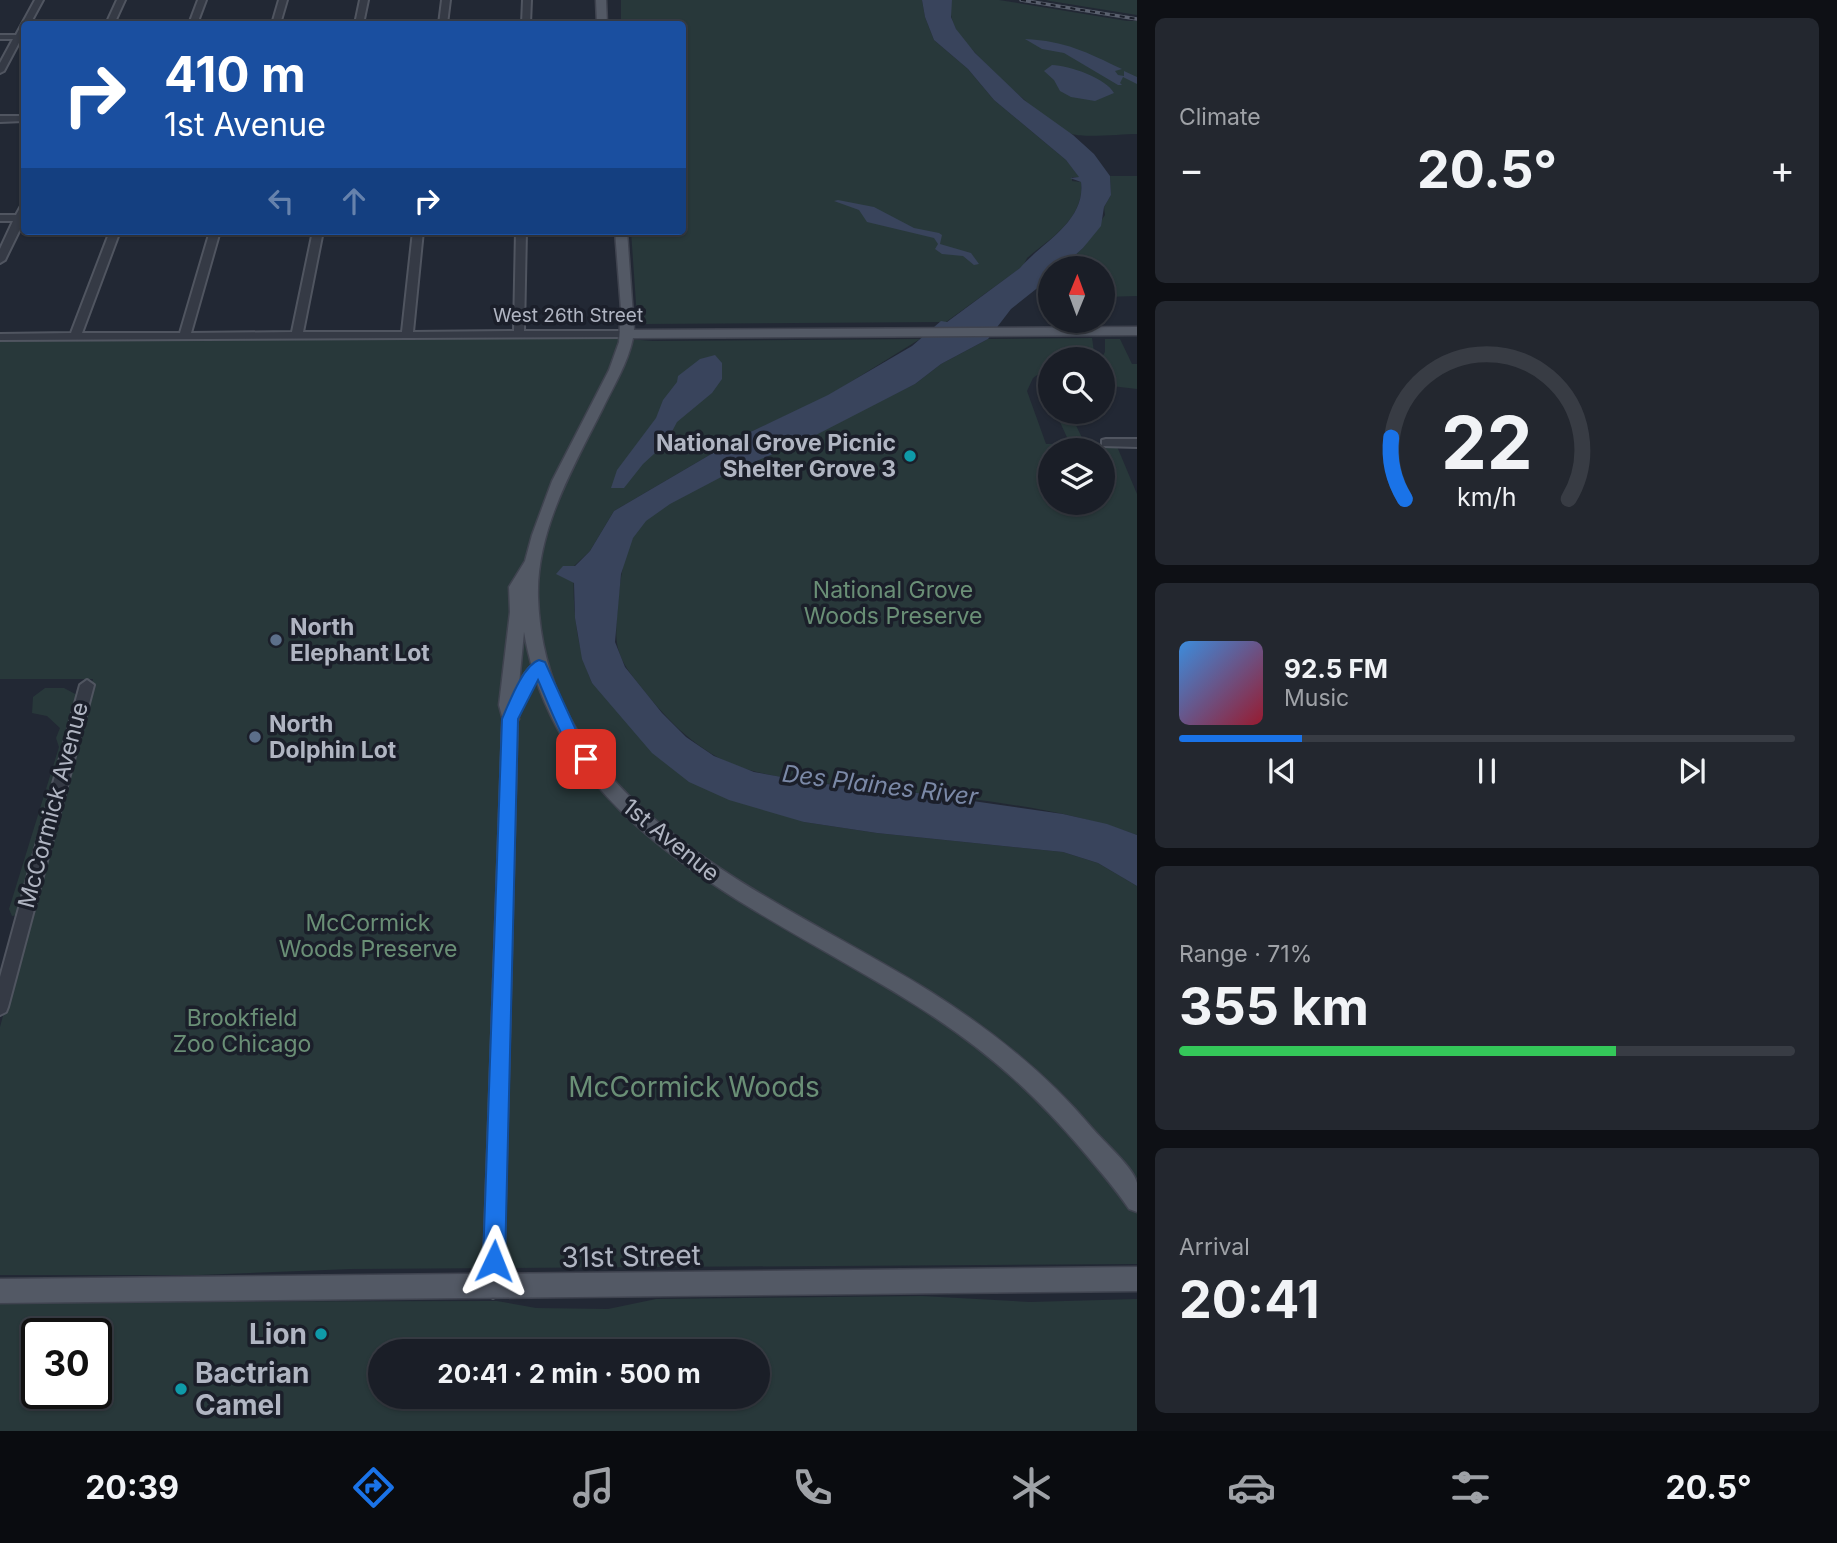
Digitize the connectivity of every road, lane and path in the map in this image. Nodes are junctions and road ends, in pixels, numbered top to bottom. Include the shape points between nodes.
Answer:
1 (39, 0) edge
2 (121, 0) edge
3 (202, 0) edge
4 (283, 0) edge
5 (364, 0) edge
6 (446, 0) edge
7 (527, 0) edge
8 (601, 0) edge
9 (612, 0) edge
10 (28, 21) edge
11 (111, 21) edge
12 (194, 21) edge
13 (277, 21) edge
14 (360, 21) edge
15 (443, 21) edge
16 (526, 21) edge
17 (602, 21) edge
18 (613, 21) edge
19 (0, 37) edge
20 (21, 37) edge
21 (21, 39) edge
22 (0, 71) edge
23 (0, 119) edge
24 (21, 119) edge
25 (21, 215) edge
26 (0, 218) edge
27 (21, 219) edge
28 (113, 235) edge
29 (214, 235) edge
30 (317, 235) edge
31 (418, 235) edge
32 (521, 235) edge
33 (621, 235) edge
34 (0, 260) edge
35 (1137, 331) edge
36 (627, 334) junction
37 (407, 335) junction
38 (519, 335) junction
39 (296, 336) junction
40 (0, 337) edge
41 (75, 337) junction
42 (184, 337) junction
43 (1115, 443) edge
44 (1137, 443) edge
45 (534, 554) junction
46 (539, 666) junction
47 (86, 685) dead end
48 (510, 719) junction
49 (0, 1007) edge
50 (1137, 1200) edge
51 (1137, 1279) edge
52 (493, 1287) junction
53 (0, 1291) edge

1 - 10 street
2 - 11 street
3 - 12 street
4 - 13 street
5 - 14 street
6 - 15 street
7 - 16 street
8 - 17 main road
9 - 18 main road
19 - 20 street
21 - 22 street
23 - 24 street
25 - 26 street
27 - 34 street
28 - 41 street
29 - 42 street
30 - 39 street
31 - 37 street
32 - 38 street
33 - 36 main road, 1st Avenue
35 - 36 main road, West 26th Street
36 - 38 street, West 26th Street
36 - 45 main road, 1st Avenue via 611,380 551,502
37 - 38 street, West 26th Street
37 - 39 street, West 26th Street
39 - 42 street, West 26th Street
40 - 41 street, West 26th Street
41 - 42 street, West 26th Street
43 - 44 street
45 - 46 main road, 1st Avenue via 530,607
45 - 48 main road via 517,587
46 - 48 street
46 - 50 main road, 1st Avenue via 586,759 659,836 729,887 904,986 984,1040 1052,1098
47 - 49 street, McCormick Avenue
48 - 52 street
51 - 52 main road, 31st Street
52 - 53 main road, 31st Street

